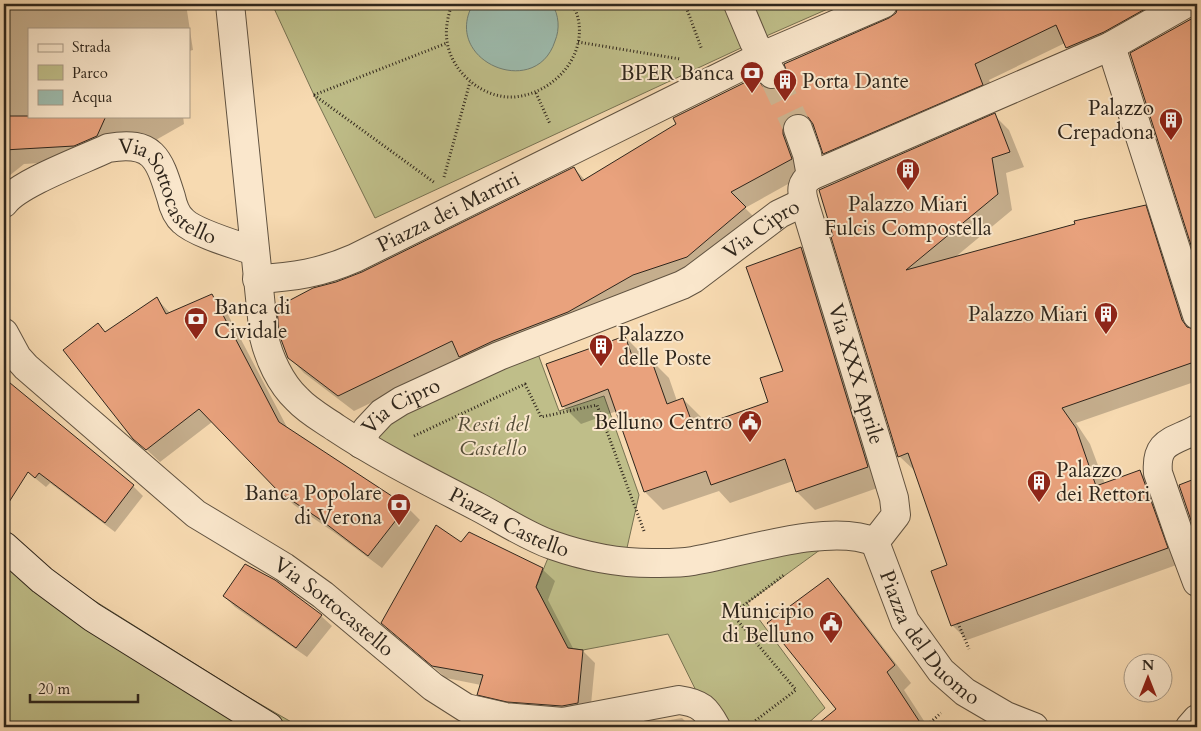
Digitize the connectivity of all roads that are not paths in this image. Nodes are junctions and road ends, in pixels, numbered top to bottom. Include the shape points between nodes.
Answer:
1 (230, 4) edge
2 (738, 4) edge
3 (883, 4) edge
4 (1185, 4) edge
5 (1111, 46) junction
6 (767, 65) junction
7 (798, 129) tunnel mouth
8 (811, 176) junction
9 (804, 202) junction
10 (4, 203) edge
11 (254, 251) junction
12 (257, 279) junction
13 (1197, 315) edge
14 (4, 333) edge
15 (1197, 429) edge
16 (360, 444) junction
17 (875, 542) junction
18 (4, 546) edge
19 (1197, 582) edge
20 (1197, 719) edge
21 (269, 727) edge
22 (716, 727) edge
23 (1034, 727) edge
24 (1190, 727) edge

1 - 11 street
2 - 6 street
3 - 6 street, Piazza dei Martiri
4 - 5 street, Via Cipro
5 - 8 street, Via Cipro
5 - 13 street
6 - 12 street, Piazza dei Martiri via 355,258 305,275
7 - 8 street
8 - 9 street, Via Cipro via 802,187
9 - 16 street, Via Cipro via 779,214 682,285 499,356 401,401 382,413 367,429
9 - 17 street, Via XXX Aprile via 894,498 896,515
10 - 11 street, Via Sottocastello via 32,183 108,148 136,147 156,158 175,209 183,221
11 - 12 street
12 - 16 street, Piazza Castello via 267,350 280,376 302,404
14 - 22 street, Via Sottocastello via 26,367 196,514 284,567 323,595 434,687 466,708 505,717 563,722 680,700 703,707
15 - 19 street via 1168,442 1158,455 1158,473
16 - 17 street, Piazza Castello via 547,543 585,555 658,563 692,561 796,539 839,536
17 - 23 street, Piazza del Duomo via 905,621 941,671 966,692 1006,716
18 - 21 street via 42,580 92,617
20 - 24 street

